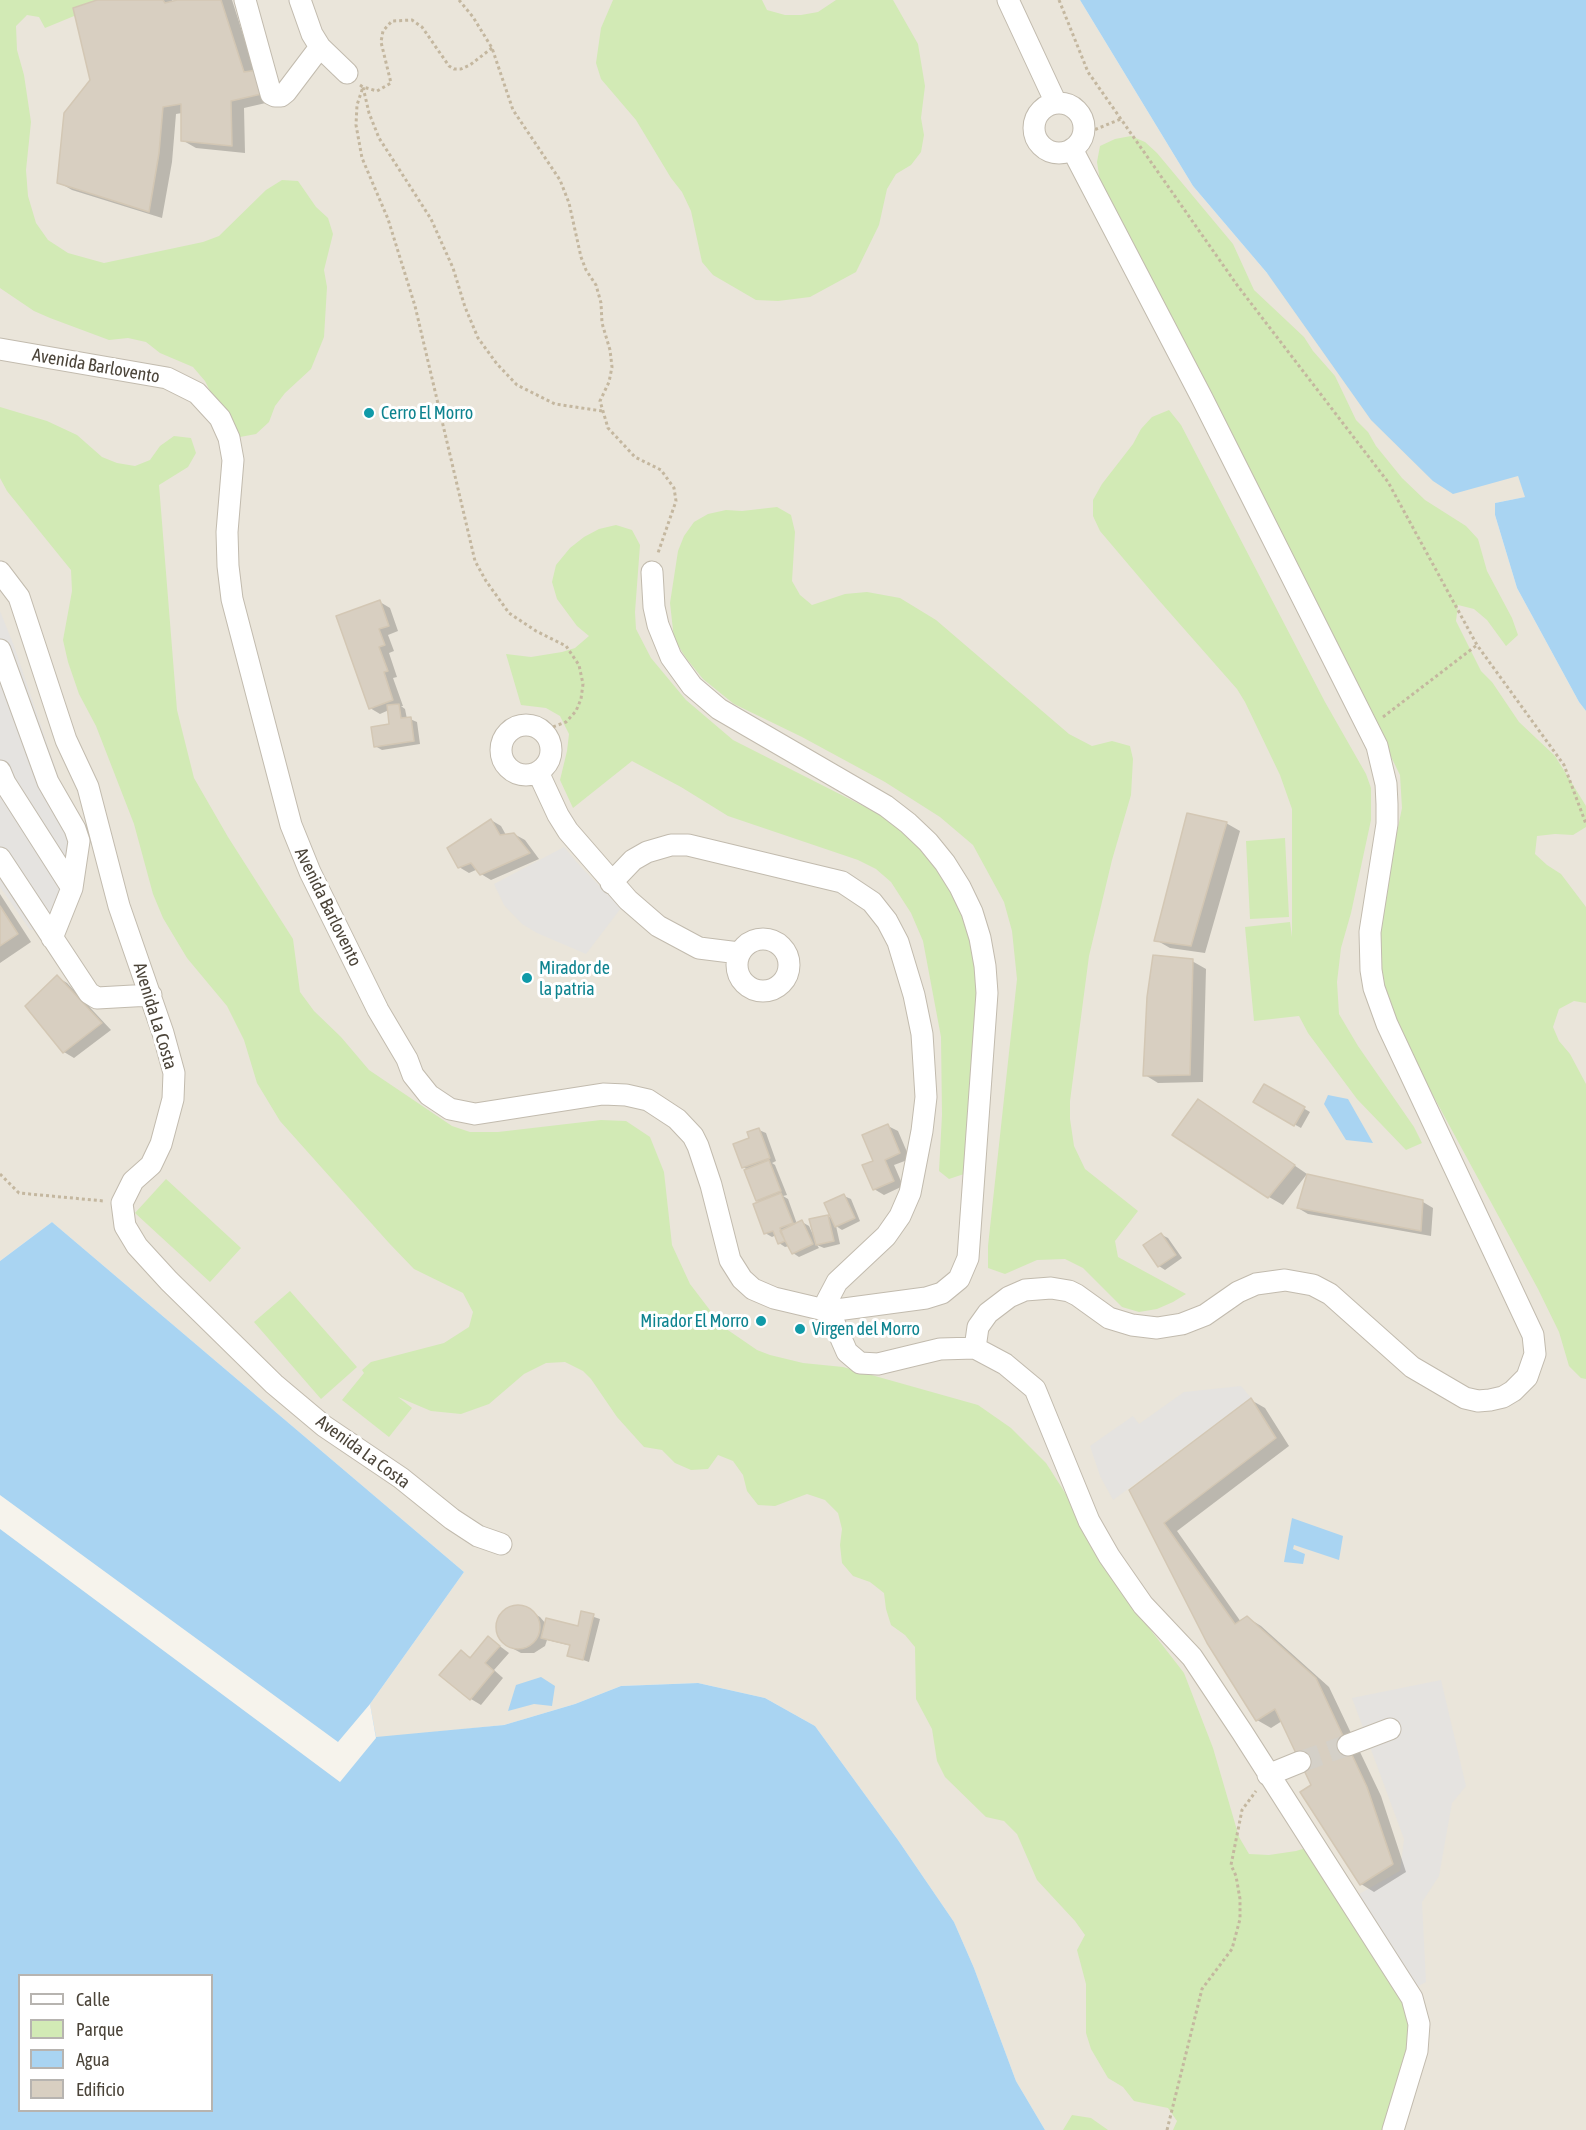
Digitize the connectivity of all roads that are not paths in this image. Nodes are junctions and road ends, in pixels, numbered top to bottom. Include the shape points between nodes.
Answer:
1 (245, 0) edge
2 (300, 0) edge
3 (1008, 0) edge
4 (320, 46) junction
5 (355, 80) road end
6 (1056, 103) junction
7 (1078, 142) junction
8 (0, 350) edge
9 (0, 572) edge
10 (652, 572) road end
11 (0, 650) edge
12 (0, 771) edge
13 (538, 772) junction
14 (0, 858) edge
15 (611, 883) junction
16 (72, 888) junction
17 (52, 938) junction
18 (739, 954) dead end
19 (151, 995) junction
20 (829, 1311) junction
21 (975, 1348) junction
22 (501, 1544) dead end
23 (1390, 1729) dead end
24 (1347, 1744) tunnel mouth
25 (1300, 1762) tunnel mouth
26 (1268, 1775) junction
27 (1393, 2130) edge

1 - 4 street via 275,96 286,92
2 - 4 street
3 - 6 street
4 - 5 street
6 - 7 street via 1065,103 1081,115 1084,124
6 - 7 street via 1039,113 1034,131 1038,141 1044,148 1063,153
7 - 21 street via 1369,728 1383,765 1388,804 1370,932 1374,988 1387,1024 1533,1335 1534,1360 1527,1377 1503,1397 1484,1401 1465,1398 1412,1367 1330,1294 1313,1285 1285,1280 1256,1284 1193,1320 1157,1328 1108,1318 1069,1291 1025,1290 988,1313 978,1327
8 - 20 street, Avenida Barlovento via 167,378 197,393 220,418 233,460 227,532 232,599 291,825 378,1010 423,1089 450,1109 475,1114 614,1094 659,1105 686,1127 698,1146 727,1253 742,1280 767,1296
9 - 19 street, Avenida La Costa via 19,597 66,740 88,788 119,906
10 - 20 street via 657,625 671,657 692,686 719,709 886,806 908,823 939,856 960,887 980,939 987,993 965,1269 956,1283 937,1295
11 - 16 street via 48,782 79,841
12 - 16 street
13 - 13 street via 519,774 504,762 502,744 514,729 533,727 548,738 550,758
13 - 15 street via 568,831
14 - 17 street
15 - 18 street via 658,926 699,948
15 - 20 street via 647,852 688,845 842,882 872,902 893,931 922,1034 926,1097 918,1159 900,1216 882,1241 837,1282 827,1301
16 - 17 street
17 - 19 street via 88,993 97,998
19 - 22 street, Avenida La Costa via 174,1073 161,1144 151,1165 133,1181 122,1203 125,1226 137,1246 205,1319 324,1426 401,1478 452,1519 478,1536
20 - 21 street via 847,1352 867,1365 929,1350
21 - 26 street via 1005,1364 1035,1389 1089,1521 1109,1556 1143,1605 1192,1657
23 - 24 street
25 - 26 street
26 - 27 street via 1412,1998 1419,2024 1417,2051

